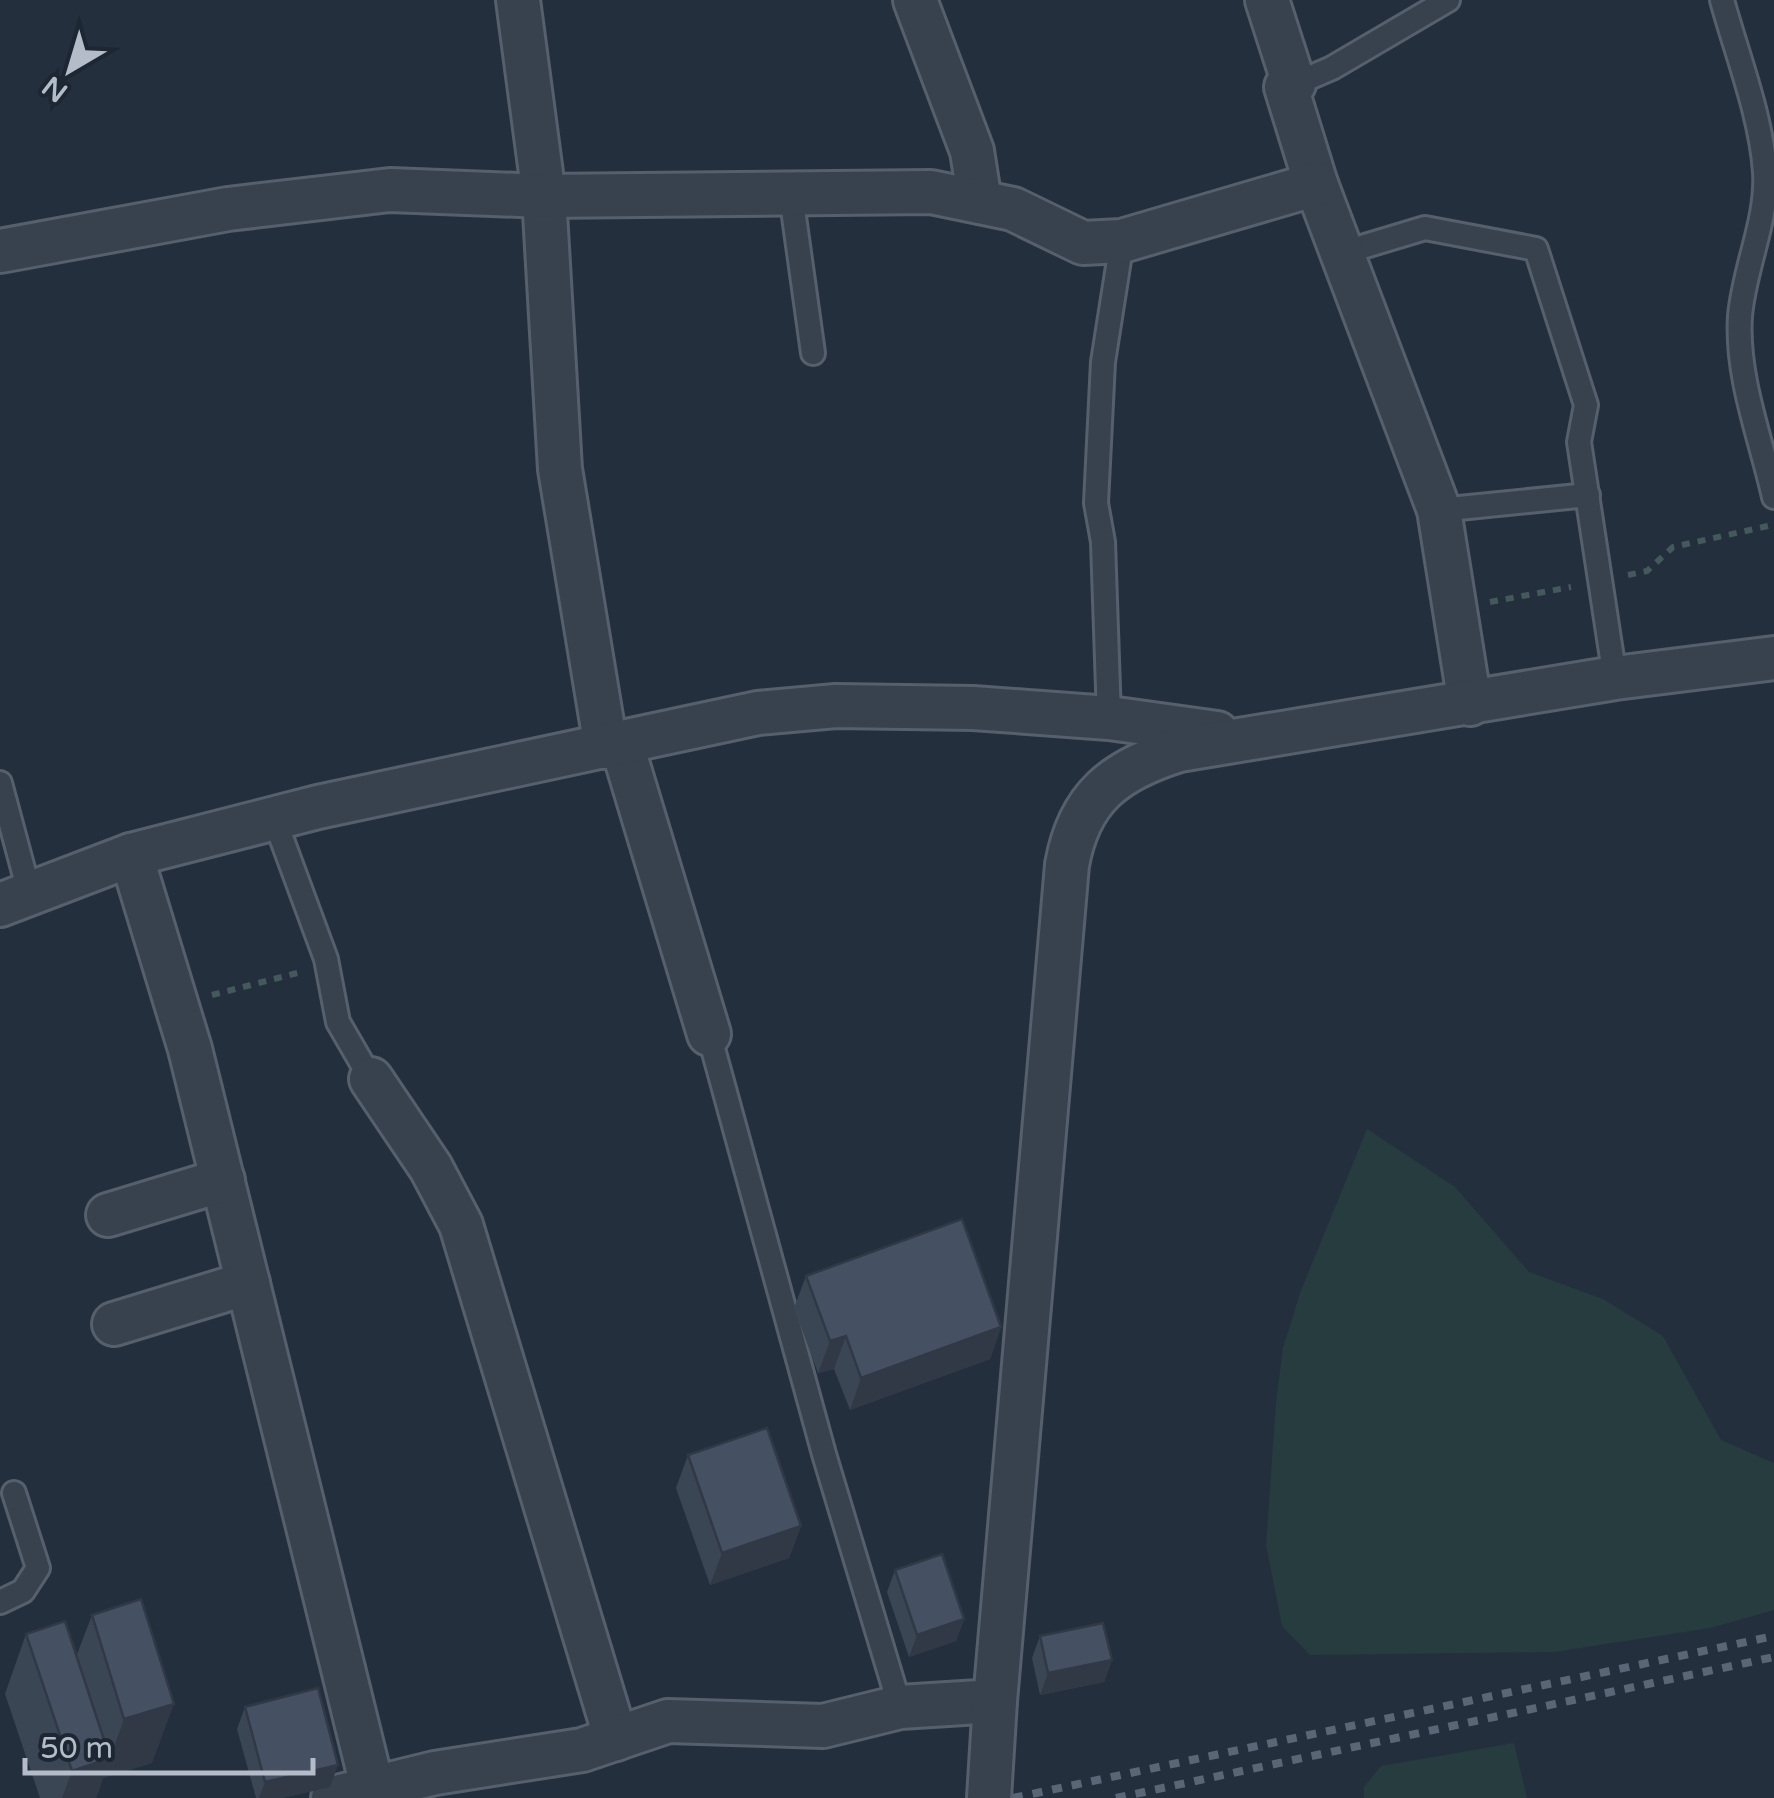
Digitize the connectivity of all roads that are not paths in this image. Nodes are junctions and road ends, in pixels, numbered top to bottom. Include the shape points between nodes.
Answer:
1 (518, 0) edge
2 (915, 0) edge
3 (1267, 0) edge
4 (1448, 0) edge
5 (1722, 0) edge
6 (1290, 86) junction
7 (1316, 184) junction
8 (791, 195) junction
9 (544, 196) junction
10 (980, 202) junction
11 (1766, 225) edge
12 (1122, 241) junction
13 (0, 251) edge
14 (1342, 254) junction
15 (813, 353) dead end
16 (1588, 495) junction
17 (1774, 495) edge
18 (1439, 510) junction
19 (1774, 658) edge
20 (1615, 678) junction
21 (1470, 704) junction
22 (1109, 718) junction
23 (1247, 737) junction
24 (613, 744) junction
25 (0, 783) edge
26 (274, 818) junction
27 (132, 855) junction
28 (15, 900) edge
29 (709, 1034) joint
30 (370, 1079) joint
31 (222, 1180) junction
32 (108, 1215) dead end
33 (248, 1283) junction
34 (114, 1324) dead end
35 (14, 1494) dead end
36 (0, 1602) edge
37 (995, 1701) junction
38 (900, 1707) junction
39 (616, 1739) junction
40 (360, 1794) edge
41 (988, 1798) edge

1 - 9 street
2 - 10 street via 972,151
3 - 6 street
4 - 6 lane
5 - 11 lane via 1765,171
6 - 7 street
7 - 12 street
7 - 14 street
8 - 9 street
8 - 10 street via 931,192
8 - 15 lane
9 - 13 street via 390,190 308,197
9 - 24 street via 560,470
10 - 12 street via 1012,209 1084,243
11 - 17 lane via 1740,320 1745,374
12 - 22 lane via 1103,362 1096,503
14 - 16 lane via 1425,228 1536,249 1586,405 1579,442
14 - 18 street
16 - 18 lane
16 - 20 lane
18 - 21 street
19 - 20 street
20 - 21 street
21 - 23 street
22 - 23 street
22 - 24 street via 836,706 758,713
23 - 37 street via 1150,759 1108,781 1072,834
24 - 26 street
24 - 29 street
25 - 28 lane
26 - 27 street
26 - 30 lane via 327,965 338,1022
27 - 28 street
27 - 31 street
29 - 38 lane
30 - 39 street via 461,1225
31 - 32 street
31 - 33 street
33 - 34 street
33 - 40 street
35 - 36 lane via 38,1568 23,1591
37 - 38 street
37 - 41 street
38 - 39 street via 823,1726 668,1722
39 - 40 street

